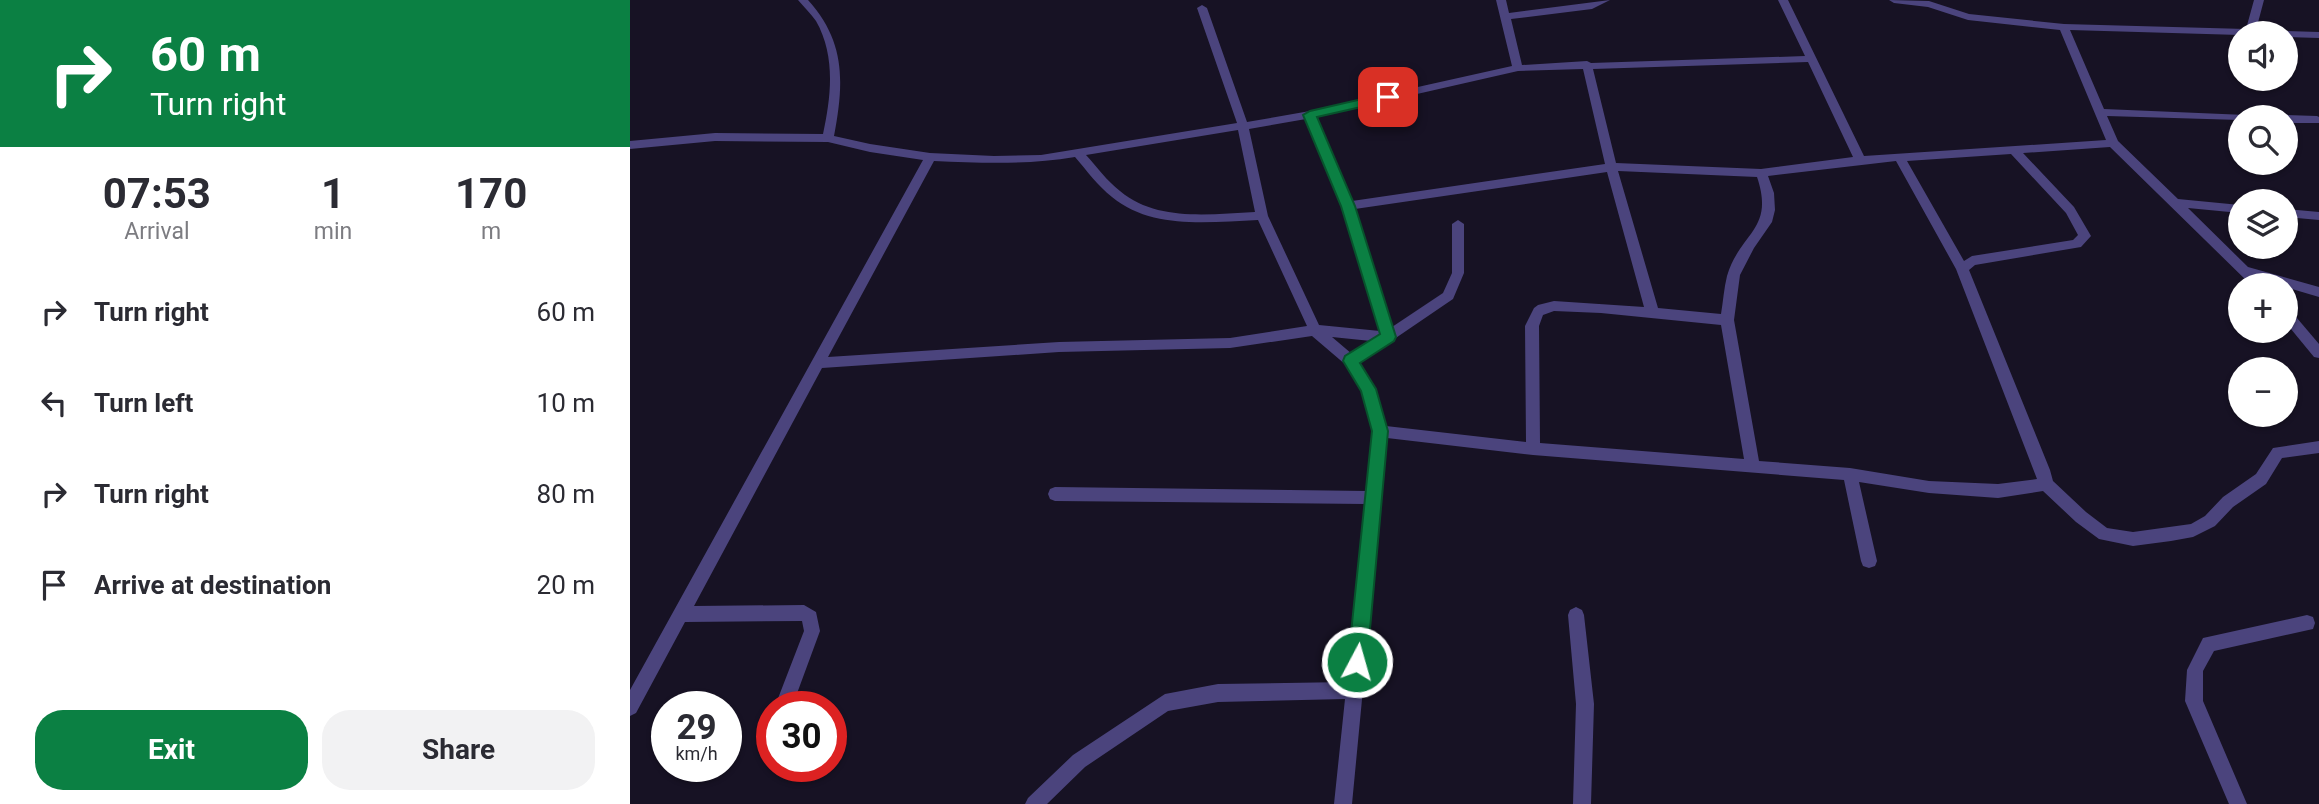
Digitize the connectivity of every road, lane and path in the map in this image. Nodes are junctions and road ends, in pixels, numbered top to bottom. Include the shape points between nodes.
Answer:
1 (803, 0) edge
2 (1501, 0) edge
3 (1605, 0) edge
4 (1783, 0) edge
5 (1894, 0) edge
6 (2259, 0) edge
7 (1202, 8) dead end
8 (1507, 16) junction
9 (2253, 21) edge
10 (2064, 27) junction
11 (2228, 32) edge
12 (2298, 34) edge
13 (2319, 35) edge
14 (1810, 59) junction
15 (1587, 64) junction
16 (1518, 68) junction
17 (2101, 112) junction
18 (1310, 115) junction
19 (2228, 117) edge
20 (2298, 119) edge
21 (2317, 120) dead end
22 (1243, 127) junction
23 (828, 138) junction
24 (2113, 143) junction
25 (630, 145) edge
26 (2013, 149) junction
27 (1077, 152) junction
28 (930, 157) junction
29 (1899, 157) junction
30 (1860, 160) junction
31 (1611, 167) junction
32 (1761, 173) junction
33 (2174, 203) junction
34 (1348, 206) junction
35 (2228, 208) edge
36 (2298, 214) edge
37 (1262, 215) junction
38 (2319, 216) edge
39 (1458, 224) dead end
40 (1962, 269) junction
41 (2246, 271) joint
42 (2319, 292) edge
43 (1653, 314) junction
44 (1727, 320) junction
45 (2298, 329) edge
46 (1315, 330) junction
47 (1388, 337) junction
48 (2319, 353) edge
49 (1350, 361) junction
50 (819, 363) junction
51 (1380, 431) junction
52 (2319, 447) edge
53 (1533, 449) junction
54 (1753, 468) junction
55 (1850, 474) junction
56 (2046, 484) junction
57 (1055, 494) dead end
58 (1374, 498) junction
59 (1869, 561) dead end
60 (682, 614) junction
61 (1576, 615) dead end
62 (2307, 623) dead end
63 (1355, 690) junction
64 (790, 691) edge
65 (630, 707) edge
66 (1034, 804) edge
67 (1343, 804) edge
68 (1582, 804) edge
69 (2238, 804) edge

1 - 23 street via 823,25 835,62 836,101
2 - 8 street
3 - 8 street via 1592,6
4 - 14 street
5 - 10 street via 1929,4 1968,17
6 - 9 street
7 - 22 street
8 - 16 street
10 - 11 street
10 - 17 street
12 - 13 street
14 - 15 street
14 - 30 street
15 - 16 street
15 - 31 street
16 - 18 street
17 - 19 street
17 - 24 street
18 - 22 street
18 - 34 street
20 - 21 street
22 - 27 street
22 - 37 street
23 - 25 street via 715,138
23 - 28 street
24 - 26 street
24 - 33 street
26 - 29 street
26 - 40 street via 2070,210 2085,236 2077,244 1972,261
27 - 28 street via 1041,159
27 - 37 street via 1119,197 1141,209 1174,217
28 - 50 street
29 - 30 street
29 - 40 street
30 - 32 street
31 - 32 street
31 - 34 street
31 - 43 street
32 - 44 street via 1769,210 1734,275
33 - 35 street
33 - 41 street
34 - 47 street
36 - 38 street
37 - 46 street
39 - 47 street via 1458,273 1448,296
40 - 56 street
41 - 42 street
43 - 44 street
43 - 53 street via 1571,306 1544,307 1535,314
44 - 54 street
45 - 48 street
46 - 47 street
46 - 49 street
46 - 50 street via 1230,343 1034,349
47 - 49 street
49 - 51 street via 1368,389
50 - 60 street
51 - 53 street
51 - 58 street
52 - 56 street via 2278,452 2261,479 2210,521 2193,530 2158,536 2133,539 2104,534
53 - 54 street
54 - 55 street
55 - 56 street via 1984,491
55 - 59 street
57 - 58 street
58 - 63 street
60 - 64 street via 804,613 810,617 812,631
60 - 65 street
61 - 68 street via 1585,704
62 - 69 street via 2209,643 2194,670 2193,701
63 - 66 street via 1218,694 1165,703 1079,761
63 - 67 street

